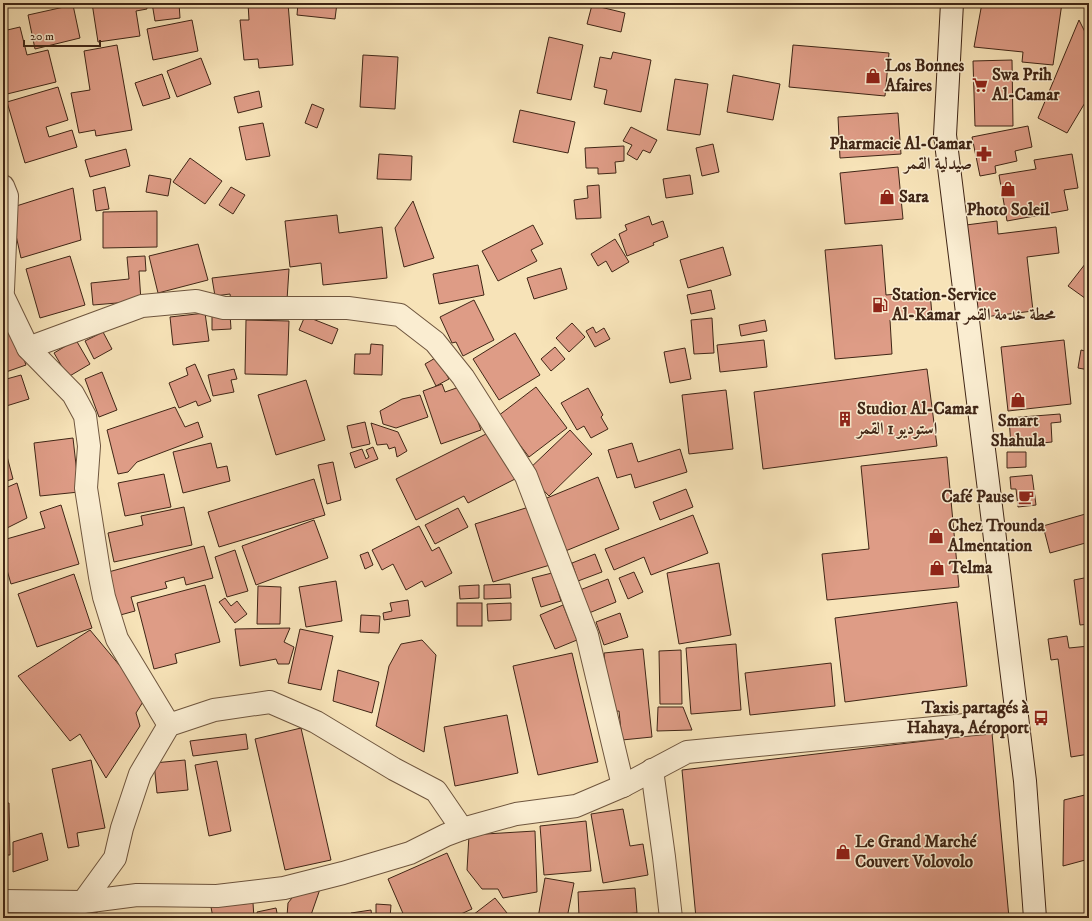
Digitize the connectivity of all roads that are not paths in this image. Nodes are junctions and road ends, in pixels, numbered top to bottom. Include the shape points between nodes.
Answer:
1 (950, 7) edge
2 (3, 186) edge
3 (3, 290) edge
4 (3, 296) edge
5 (28, 348) junction
6 (1016, 720) junction
7 (169, 725) junction
8 (652, 770) junction
9 (623, 786) junction
10 (462, 829) junction
11 (3, 902) edge
12 (83, 902) junction
13 (671, 918) edge
14 (1035, 918) edge

1 - 6 street via 945,135
2 - 3 street via 8,196
4 - 5 street
5 - 7 street via 73,394 85,416 89,446 86,488 104,597 117,639
5 - 9 street via 150,305 196,301 224,308 348,308 400,315 435,342 454,365 526,476 588,635
6 - 8 street via 687,752
6 - 14 street via 1025,781
7 - 10 street via 214,710 270,702 316,722 436,791
7 - 12 street via 140,774 115,858
8 - 9 street
8 - 13 street
9 - 10 street via 576,806 516,814
10 - 12 street via 410,853 284,888 217,896 137,895
11 - 12 street

